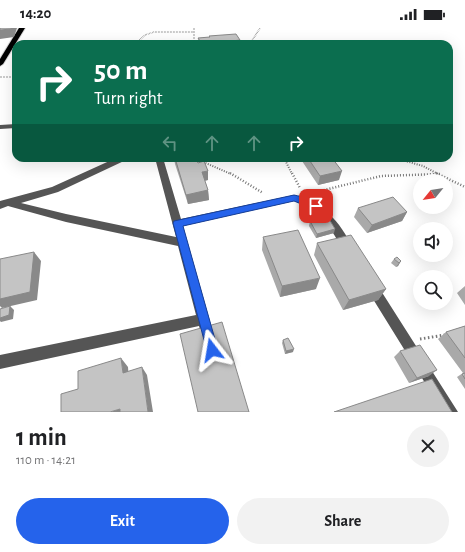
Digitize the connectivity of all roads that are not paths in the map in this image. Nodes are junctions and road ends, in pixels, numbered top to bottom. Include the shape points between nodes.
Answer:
1 (22, 28) edge
2 (15, 40) edge
3 (12, 44) edge
4 (0, 64) edge
5 (12, 126) edge
6 (0, 127) edge
7 (114, 162) edge
8 (161, 162) edge
9 (4, 204) edge
10 (178, 223) junction
11 (183, 243) junction
12 (356, 261) edge
13 (364, 274) edge
14 (204, 319) junction
15 (212, 350) edge
16 (0, 362) edge
17 (451, 412) edge

1 - 2 main road
3 - 4 main road
5 - 6 lane
7 - 9 lane via 55,190
8 - 10 lane
9 - 11 lane
10 - 11 lane
10 - 12 lane via 299,197 323,211
11 - 14 lane
13 - 17 lane
14 - 15 lane
14 - 16 lane

